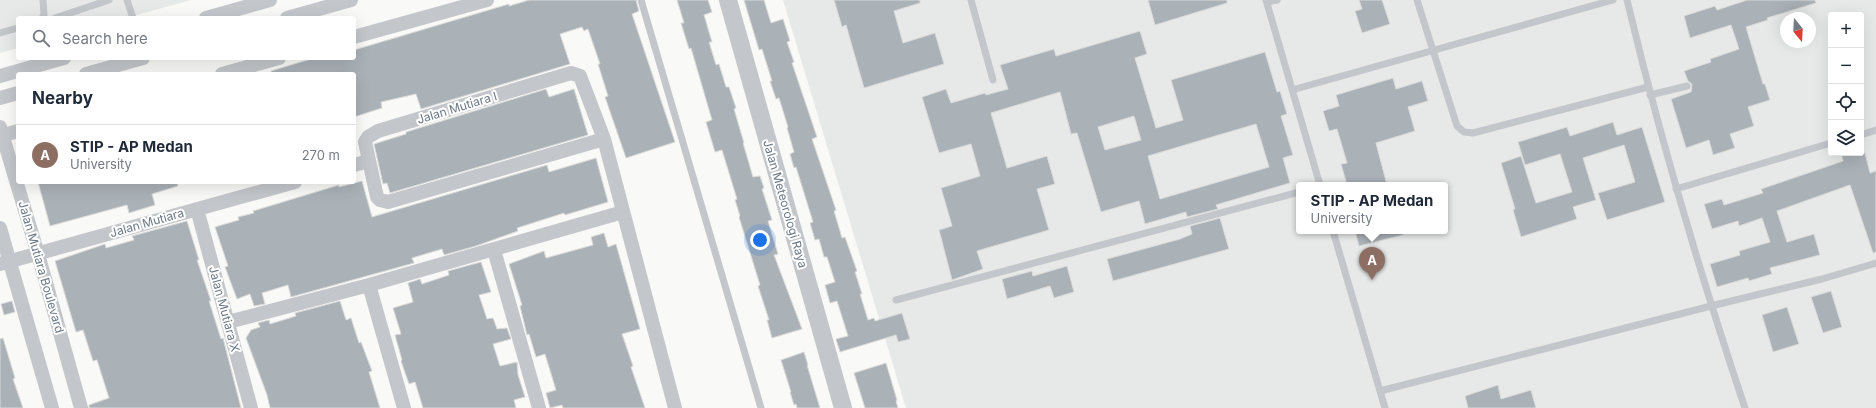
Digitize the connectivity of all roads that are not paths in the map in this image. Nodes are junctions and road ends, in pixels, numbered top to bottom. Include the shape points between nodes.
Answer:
1 (43, 0) edge
2 (109, 0) edge
3 (127, 0) edge
4 (270, 0) edge
5 (351, 0) edge
6 (487, 0) edge
7 (641, 0) edge
8 (728, 0) edge
9 (971, 0) edge
10 (1277, 0) edge
11 (1417, 0) edge
12 (1613, 0) edge
13 (1627, 0) edge
14 (1266, 1) edge
15 (43, 16) edge
16 (60, 16) edge
17 (132, 16) edge
18 (213, 16) edge
19 (293, 16) edge
20 (16, 29) edge
21 (0, 33) edge
22 (356, 36) edge
23 (1434, 50) junction
24 (57, 60) edge
25 (136, 60) edge
26 (272, 60) edge
27 (93, 72) edge
28 (229, 72) edge
29 (0, 76) edge
30 (993, 80) dead end
31 (1687, 86) dead end
32 (1648, 87) junction
33 (1292, 90) junction
34 (16, 94) edge
35 (1650, 95) junction
36 (0, 98) edge
37 (1876, 130) edge
38 (16, 131) edge
39 (1, 133) edge
40 (1864, 134) edge
41 (604, 139) junction
42 (1828, 144) edge
43 (368, 161) junction
44 (356, 164) edge
45 (16, 182) edge
46 (1319, 182) edge
47 (17, 184) edge
48 (288, 184) edge
49 (1676, 189) junction
50 (1296, 193) edge
51 (197, 210) junction
52 (623, 212) junction
53 (0, 228) edge
54 (1334, 234) edge
55 (494, 250) junction
56 (38, 254) junction
57 (5, 263) edge
58 (1876, 263) edge
59 (369, 285) junction
60 (896, 300) dead end
61 (1711, 306) junction
62 (228, 322) junction
63 (1380, 391) junction
64 (52, 408) edge
65 (81, 408) edge
66 (251, 408) edge
67 (404, 408) edge
68 (539, 408) edge
69 (675, 408) edge
70 (761, 408) edge
71 (843, 408) edge
72 (1385, 408) edge
73 (1745, 408) edge

1 - 15 lane
2 - 16 lane
3 - 17 lane
4 - 18 street
5 - 19 street
6 - 22 street
7 - 70 lane
8 - 71 street, Jalan Meteorologi Raya
9 - 30 lane
10 - 14 lane
11 - 23 lane
12 - 23 lane
13 - 32 lane
14 - 33 lane
20 - 21 lane
23 - 32 lane via 1457,126 1468,134
23 - 33 lane
24 - 29 street
25 - 27 street
26 - 28 street
31 - 35 lane
32 - 35 lane
33 - 46 lane
34 - 36 street
35 - 49 lane
37 - 40 lane
38 - 39 street
39 - 45 street, Jalan Mutiara Boulevard
41 - 43 street via 388,202 377,197
41 - 43 street, Jalan Mutiara I via 583,78 571,73 373,133 365,142
41 - 52 street
42 - 49 lane
43 - 44 street
47 - 56 street, Jalan Mutiara Boulevard
48 - 51 street, Jalan Mutiara
49 - 61 lane
50 - 60 lane
51 - 56 street, Jalan Mutiara
51 - 62 street, Jalan Mutiara X
52 - 55 street
52 - 69 street
53 - 57 street
54 - 63 lane
55 - 59 street
55 - 68 street
56 - 57 street, Jalan Mutiara
56 - 65 street, Jalan Mutiara Boulevard
57 - 64 street
58 - 61 lane
59 - 62 street
59 - 67 street
61 - 63 lane
61 - 73 lane
62 - 66 street, Jalan Mutiara X
63 - 72 lane

